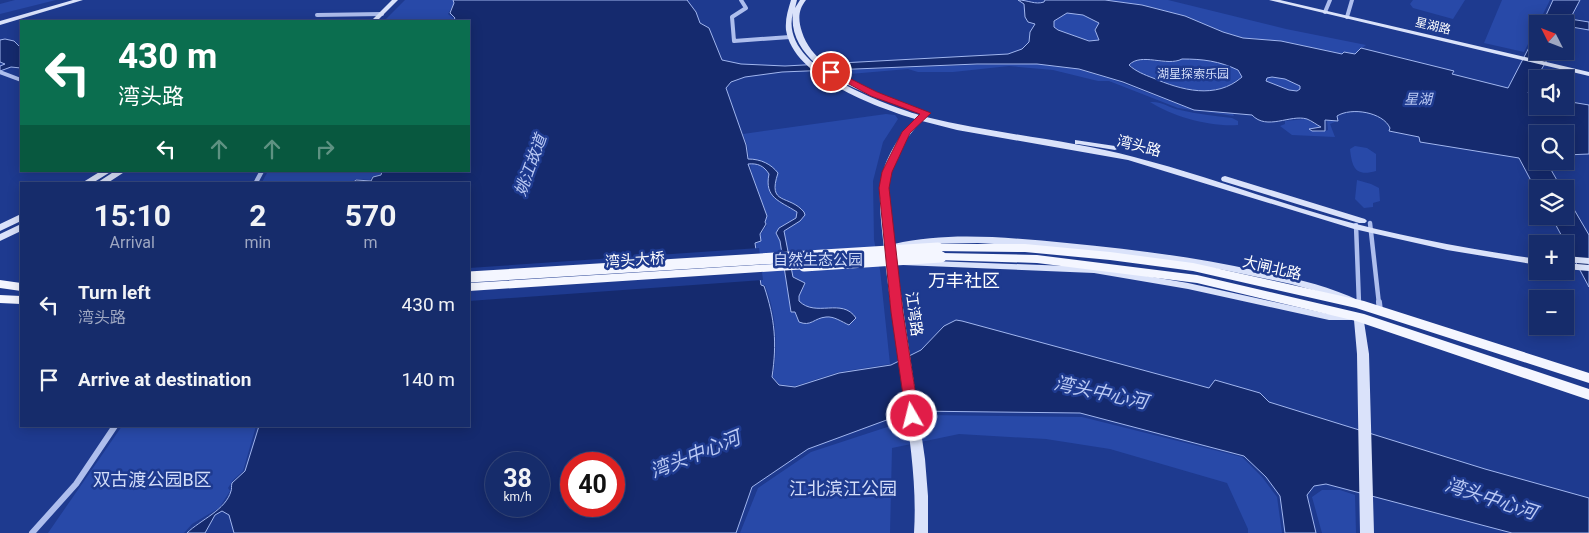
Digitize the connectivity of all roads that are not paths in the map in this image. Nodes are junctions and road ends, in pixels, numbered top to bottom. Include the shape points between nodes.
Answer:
1 (65, 0) edge
2 (80, 0) edge
3 (388, 0) edge
4 (395, 0) edge
5 (741, 0) edge
6 (794, 0) edge
7 (803, 0) edge
8 (1272, 0) edge
9 (1290, 0) edge
10 (1330, 0) edge
11 (1352, 0) edge
12 (1326, 10) junction
13 (317, 15) dead end
14 (1347, 15) junction
15 (377, 16) edge
16 (0, 18) edge
17 (0, 23) edge
18 (790, 37) junction
19 (812, 60) junction
20 (1551, 62) junction
21 (1589, 69) edge
22 (0, 72) edge
23 (1589, 74) edge
24 (20, 80) edge
25 (924, 115) junction
26 (106, 172) edge
27 (120, 172) edge
28 (88, 182) edge
29 (103, 182) edge
30 (20, 218) edge
31 (1356, 223) junction
32 (1370, 226) junction
33 (20, 227) edge
34 (0, 228) edge
35 (0, 238) edge
36 (1529, 255) edge
37 (803, 260) junction
38 (1529, 261) edge
39 (1589, 261) edge
40 (1574, 263) edge
41 (1574, 265) edge
42 (1589, 268) edge
43 (470, 277) edge
44 (0, 284) edge
45 (20, 287) edge
46 (470, 287) edge
47 (0, 299) edge
48 (20, 300) edge
49 (1359, 311) junction
50 (1380, 312) junction
51 (1589, 378) edge
52 (1589, 395) edge
53 (114, 427) edge
54 (32, 533) edge
55 (921, 533) edge
56 (1368, 533) edge

1 - 16 street
2 - 17 street
3 - 15 street
4 - 15 street
5 - 18 street via 746,8 732,17 734,41
6 - 18 street, 湾头路 via 788,12
7 - 19 street, 湾头路 via 798,5 795,18 798,35
8 - 12 street, 星湖路
9 - 12 street, 星湖路
10 - 12 street
11 - 14 street
12 - 14 street, 星湖路
13 - 15 street
14 - 20 street, 星湖路
18 - 19 street, 湾头路 via 799,53
19 - 25 street, 湾头路 via 874,94
19 - 25 street, 湾头路 via 818,70 858,94
20 - 21 street, 星湖路
20 - 23 street, 星湖路
22 - 24 street
25 - 31 street, 湾头路 via 976,131 1133,159
25 - 55 street, 江湾路 via 906,132 887,172 884,188 915,435
26 - 28 street
27 - 29 street
30 - 34 street
31 - 32 street, 湾头路
31 - 49 street
32 - 36 street, 湾头路
32 - 38 street, 湾头路 via 1497,257
32 - 50 street
33 - 35 street
37 - 43 main road, 湾头大桥, bridge
37 - 46 main road, 湾头大桥
37 - 49 main road, 大闸北路, bridge via 939,252 1037,259 1197,279
39 - 40 street
41 - 42 street
44 - 45 main road
47 - 48 main road
49 - 49 street via 1336,292 1212,264 1080,246 938,239 896,246 900,263 1094,270 1188,286 1329,317
49 - 50 main road, 大闸北路
49 - 52 main road, 大闸北路
49 - 56 street
50 - 51 main road, 大闸北路
53 - 54 street via 76,484

